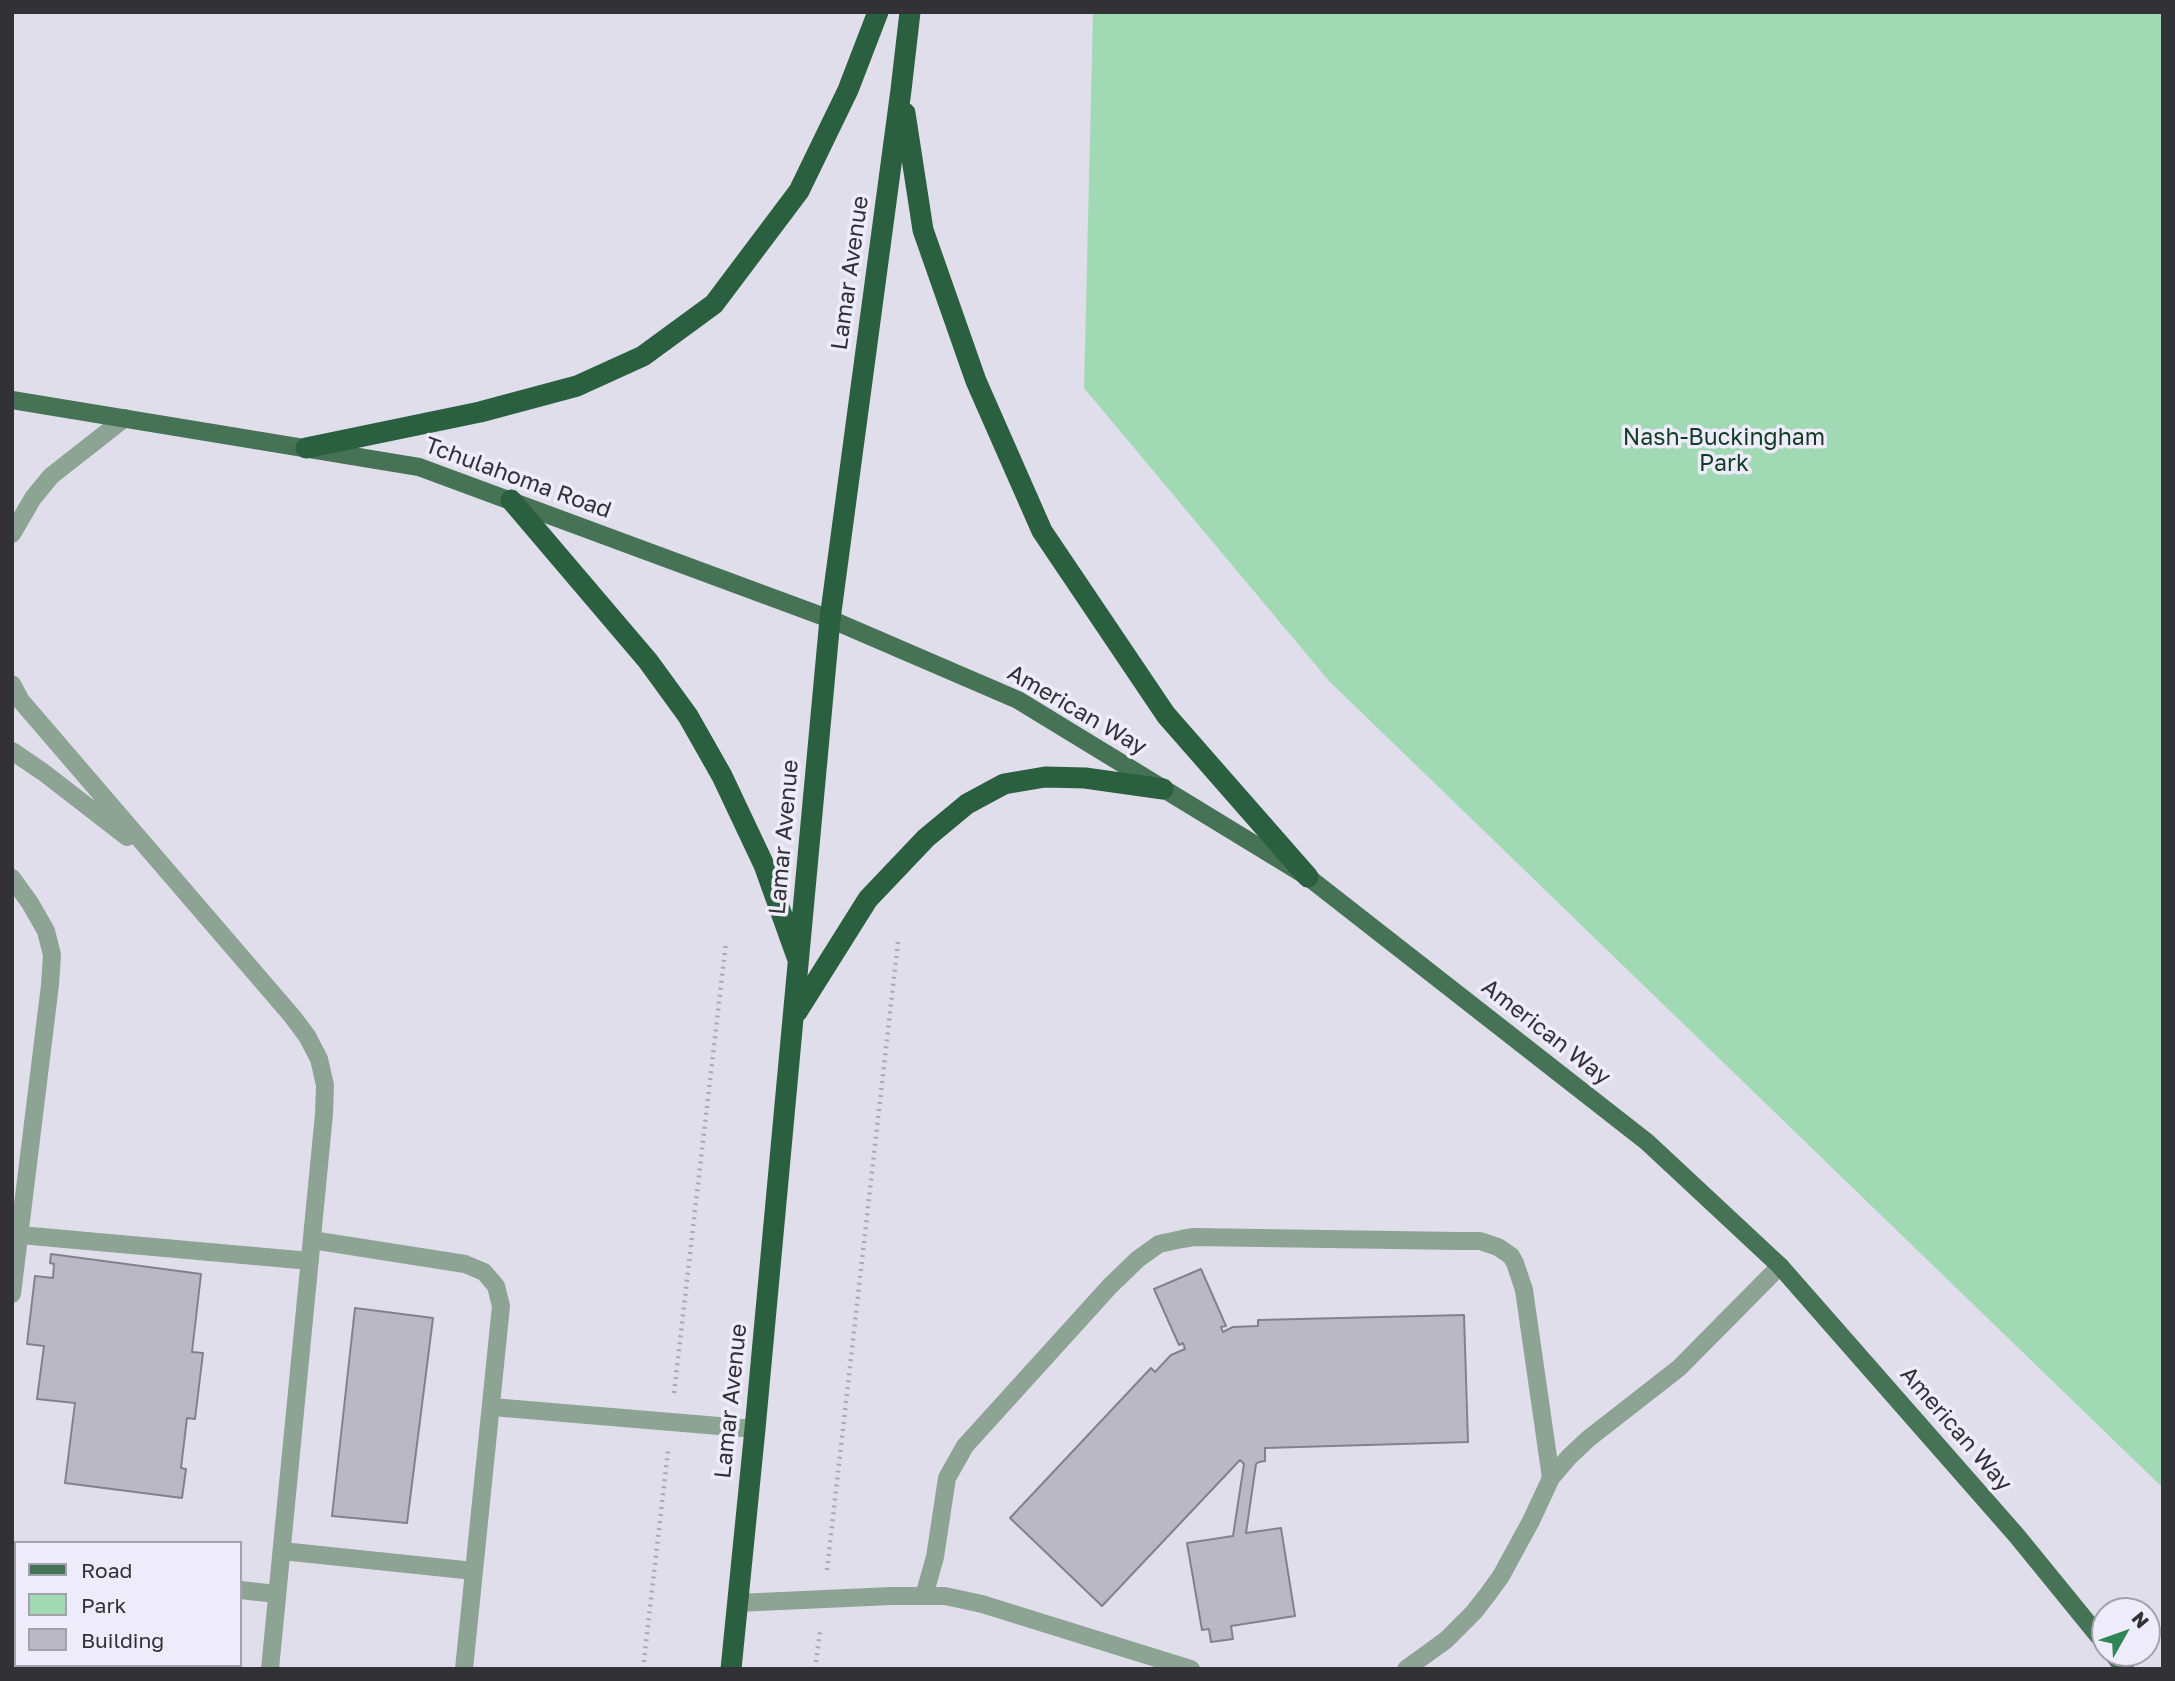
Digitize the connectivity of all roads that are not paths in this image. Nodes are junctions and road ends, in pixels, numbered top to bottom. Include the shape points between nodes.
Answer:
1 (878, 12) edge
2 (910, 12) edge
3 (901, 90) junction
4 (12, 400) edge
5 (125, 418) junction
6 (306, 448) junction
7 (511, 500) junction
8 (12, 534) edge
9 (830, 619) junction
10 (12, 684) edge
11 (12, 751) edge
12 (1163, 789) junction
13 (157, 859) junction
14 (1308, 877) junction
15 (12, 878) edge
16 (799, 963) junction
17 (794, 1017) junction
18 (19, 1178) edge
19 (20, 1235) junction
20 (312, 1240) junction
21 (310, 1261) junction
22 (1780, 1266) junction
23 (12, 1294) edge
24 (492, 1407) junction
25 (755, 1429) junction
26 (1551, 1478) junction
27 (282, 1551) junction
28 (474, 1571) junction
29 (242, 1590) edge
30 (277, 1594) junction
31 (924, 1596) junction
32 (737, 1602) junction
33 (2091, 1627) edge
34 (270, 1669) edge
35 (464, 1669) edge
36 (731, 1669) edge
37 (1191, 1669) edge
38 (1406, 1669) edge

1 - 6 highway via 848,90 799,191 714,304 643,356 577,386 480,412
2 - 3 highway, Lamar Avenue
3 - 9 highway, Lamar Avenue
3 - 14 highway via 923,230 976,381 1042,531 1166,715
4 - 5 main road, Tchulahoma Road
5 - 6 main road, Tchulahoma Road
5 - 8 lane via 51,476
6 - 7 main road, Tchulahoma Road via 419,467
7 - 9 main road, Tchulahoma Road
7 - 16 highway via 648,661 688,716 764,865
9 - 12 main road, American Way via 1018,700
9 - 16 highway, Lamar Avenue
10 - 13 lane via 21,701
11 - 13 lane
12 - 14 main road, American Way
12 - 17 highway via 1045,777 1004,784 967,804 926,838 868,899
13 - 20 lane via 292,1016 319,1059 325,1084 324,1114
14 - 22 main road, American Way via 1647,1142
15 - 18 lane via 46,931 52,955
16 - 17 highway, Lamar Avenue
17 - 25 highway, Lamar Avenue
18 - 19 lane
19 - 21 lane
19 - 23 lane
20 - 21 lane
20 - 24 lane via 475,1266 491,1278 501,1306
21 - 27 lane
22 - 26 lane via 1679,1368 1588,1439
22 - 33 main road, American Way
24 - 25 lane
24 - 28 lane
25 - 32 highway, Lamar Avenue
26 - 31 lane via 1524,1290 1511,1256 1498,1247 1480,1241 1182,1239 1159,1244 1138,1259 965,1446 947,1478
26 - 38 lane via 1488,1594 1446,1640
27 - 28 lane
27 - 30 lane
28 - 35 lane
29 - 30 lane
30 - 34 lane
31 - 32 lane
31 - 37 lane via 982,1604
32 - 36 highway, Lamar Avenue

